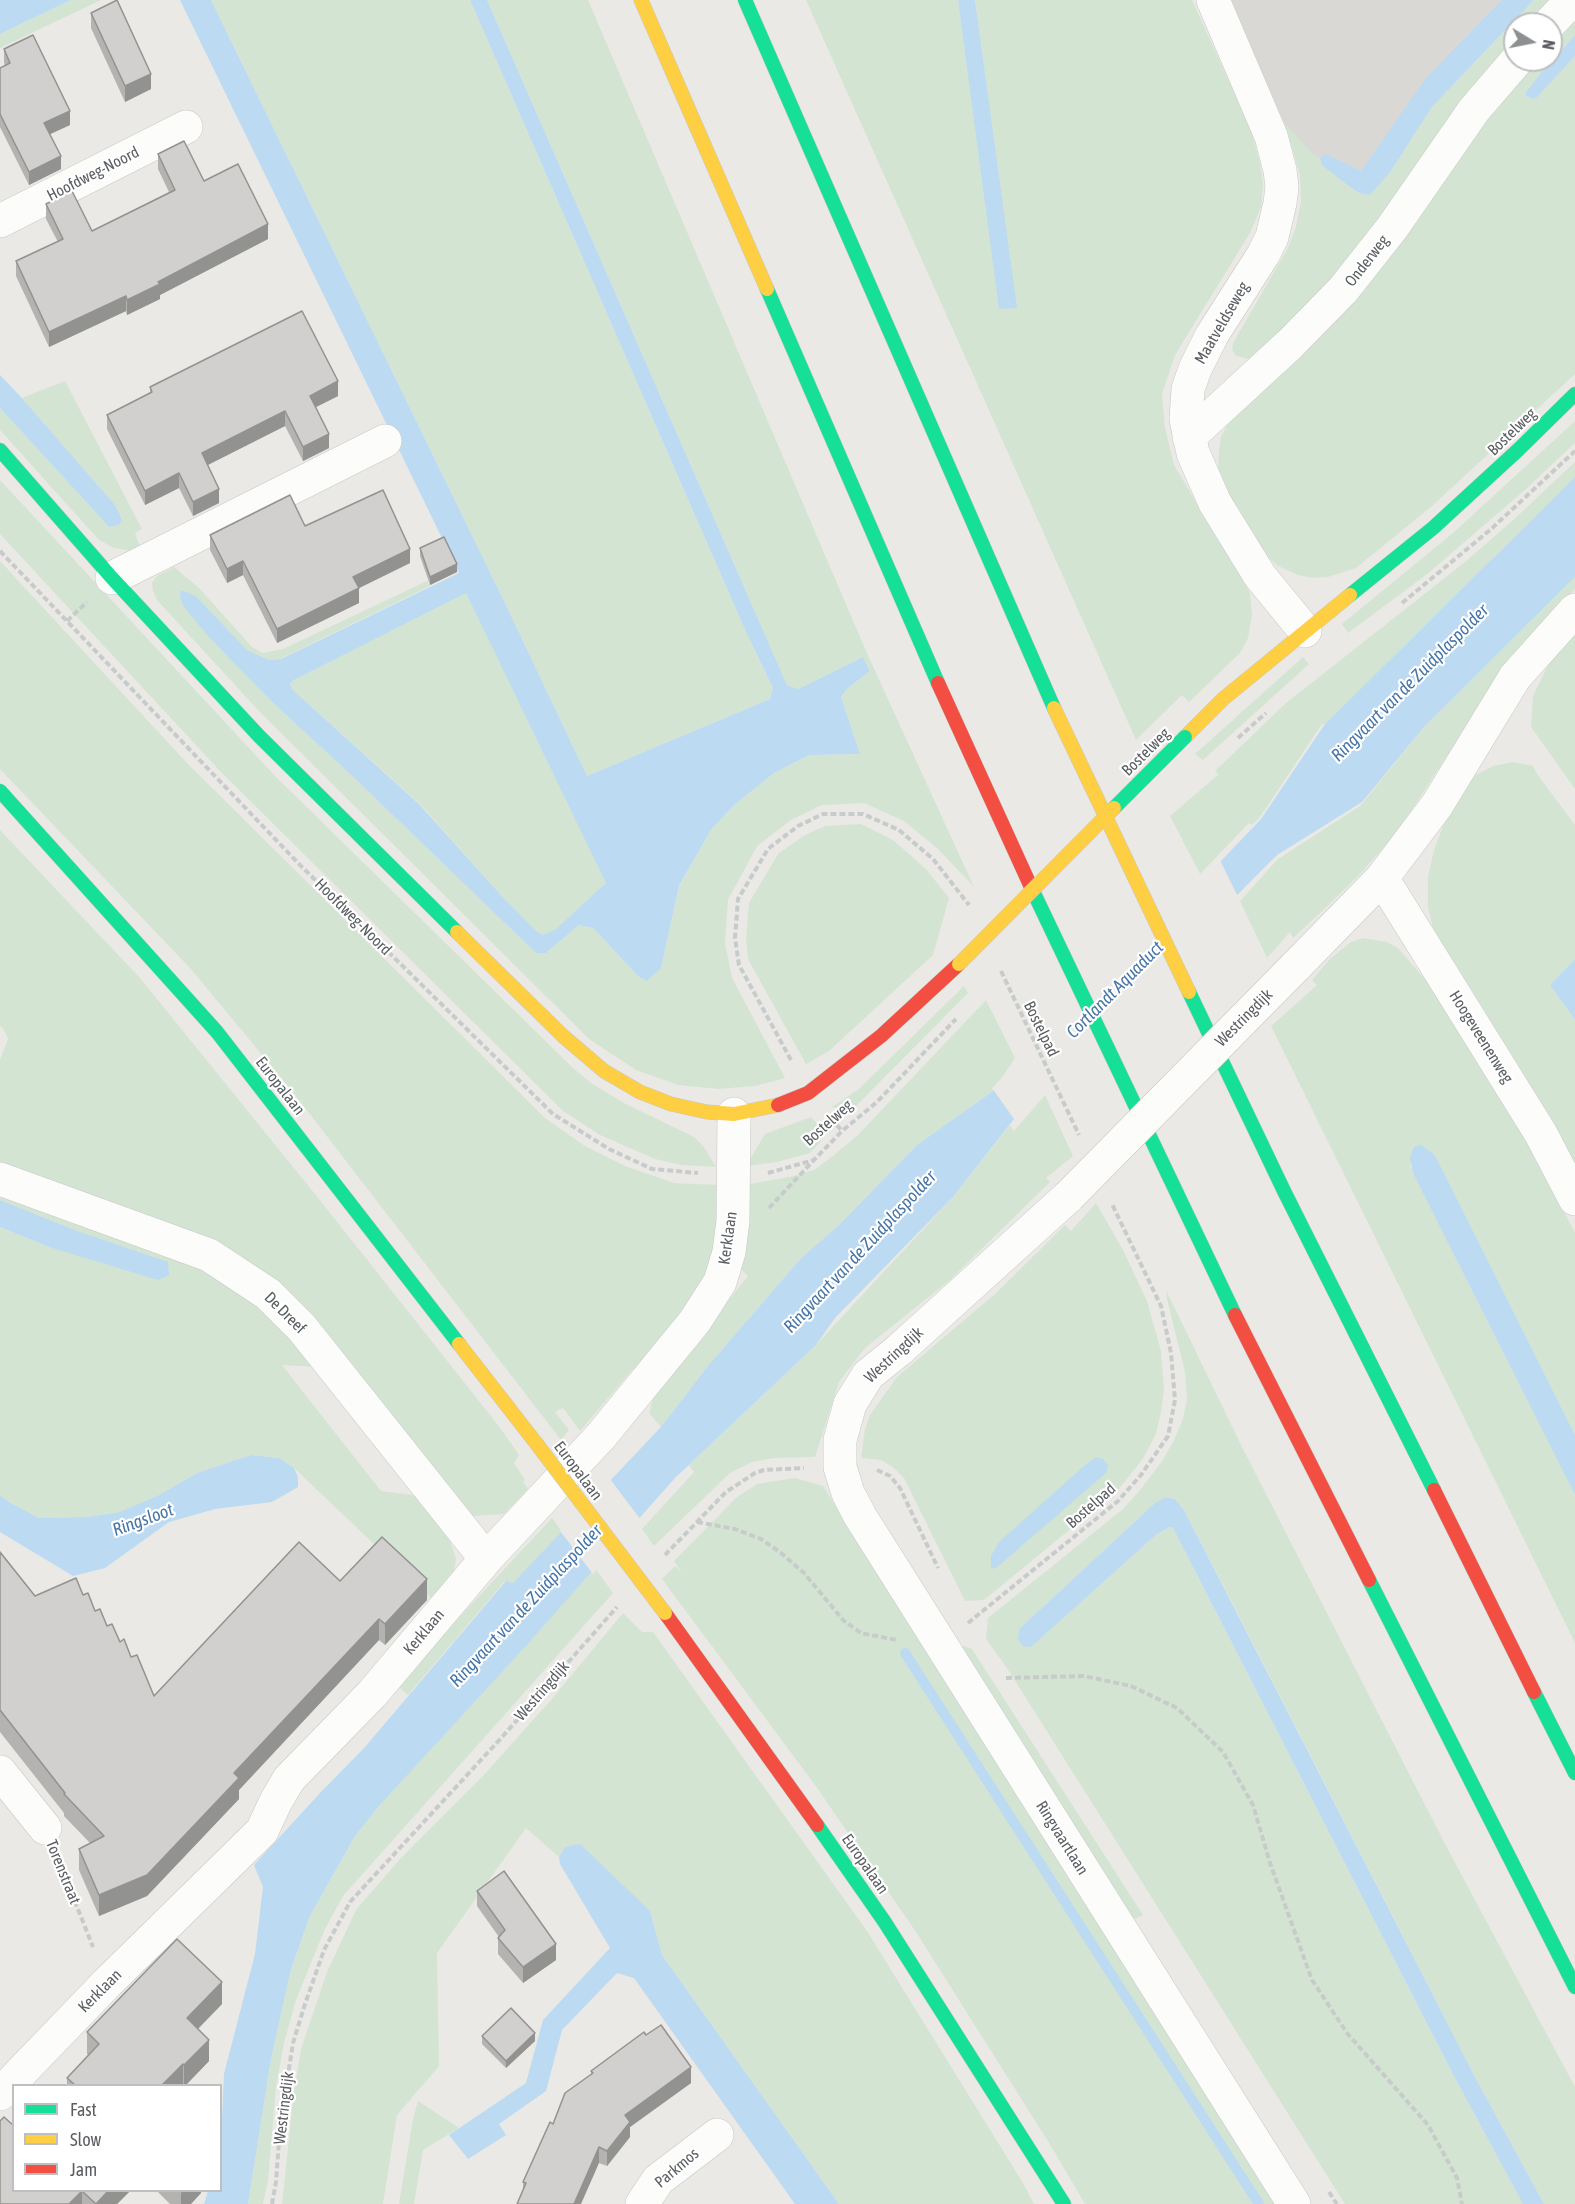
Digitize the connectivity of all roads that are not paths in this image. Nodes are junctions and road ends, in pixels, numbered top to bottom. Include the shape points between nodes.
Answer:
1 (641, 0) edge
2 (745, 0) edge
3 (1213, 0) edge
4 (1572, 0) edge
5 (1560, 12) edge
6 (1506, 72) edge
7 (186, 127) dead end
8 (0, 221) edge
9 (1575, 394) edge
10 (1189, 436) junction
11 (385, 441) dead end
12 (0, 450) edge
13 (0, 456) edge
14 (12, 466) junction
15 (112, 578) junction
16 (1575, 609) edge
17 (1305, 631) junction
18 (0, 791) edge
19 (0, 811) edge
20 (62, 861) junction
21 (1382, 878) junction
22 (734, 1114) junction
23 (0, 1179) edge
24 (1575, 1199) edge
25 (840, 1467) joint
26 (486, 1559) junction
27 (0, 1772) edge
28 (1575, 1773) edge
29 (45, 1828) road end
30 (1575, 1987) edge
31 (0, 2094) edge
32 (717, 2135) dead end
33 (1040, 2166) junction
34 (642, 2204) edge
35 (1056, 2204) edge
36 (1064, 2204) edge
37 (1294, 2204) edge

1 - 30 main road via 968,752 1066,966 1210,1266
2 - 28 main road via 1054,707 1284,1191
3 - 10 street, Maatveldseweg via 1271,135 1282,187 1272,237 1195,369 1186,405
4 - 5 street
6 - 10 street, Onderweg via 1343,290
7 - 8 street, Hoofdweg-Noord
9 - 17 main road, Bostelweg via 1433,528
10 - 17 street, Maatveldseweg via 1215,503 1260,576
11 - 15 street
12 - 14 main road
13 - 14 main road
14 - 15 main road
15 - 22 main road via 259,736 587,1057 640,1092 671,1104
16 - 21 street, Westringdijk via 1515,676 1437,805
17 - 22 main road, Bostelweg, bridge via 1223,699 959,964 881,1036 808,1093 785,1103
18 - 20 main road, Europalaan
19 - 20 main road, Europalaan
20 - 33 main road, Europalaan, bridge via 217,1032 665,1613 884,1921
21 - 24 street, Hoogeveenenweg via 1541,1134
21 - 25 street, Westringdijk, bridge via 1069,1196 868,1375 850,1404 840,1440
22 - 26 street, Kerklaan via 733,1221 720,1282 695,1321 601,1436
23 - 26 street, De Dreef via 209,1255 268,1294 302,1328
25 - 37 street, Ringvaartlaan via 860,1516
26 - 31 street, Kerklaan via 372,1694 289,1779 262,1831
27 - 29 street, Torenstraat
32 - 34 street, Parkmos via 658,2180
33 - 35 main road, Europalaan
33 - 36 main road, Europalaan

